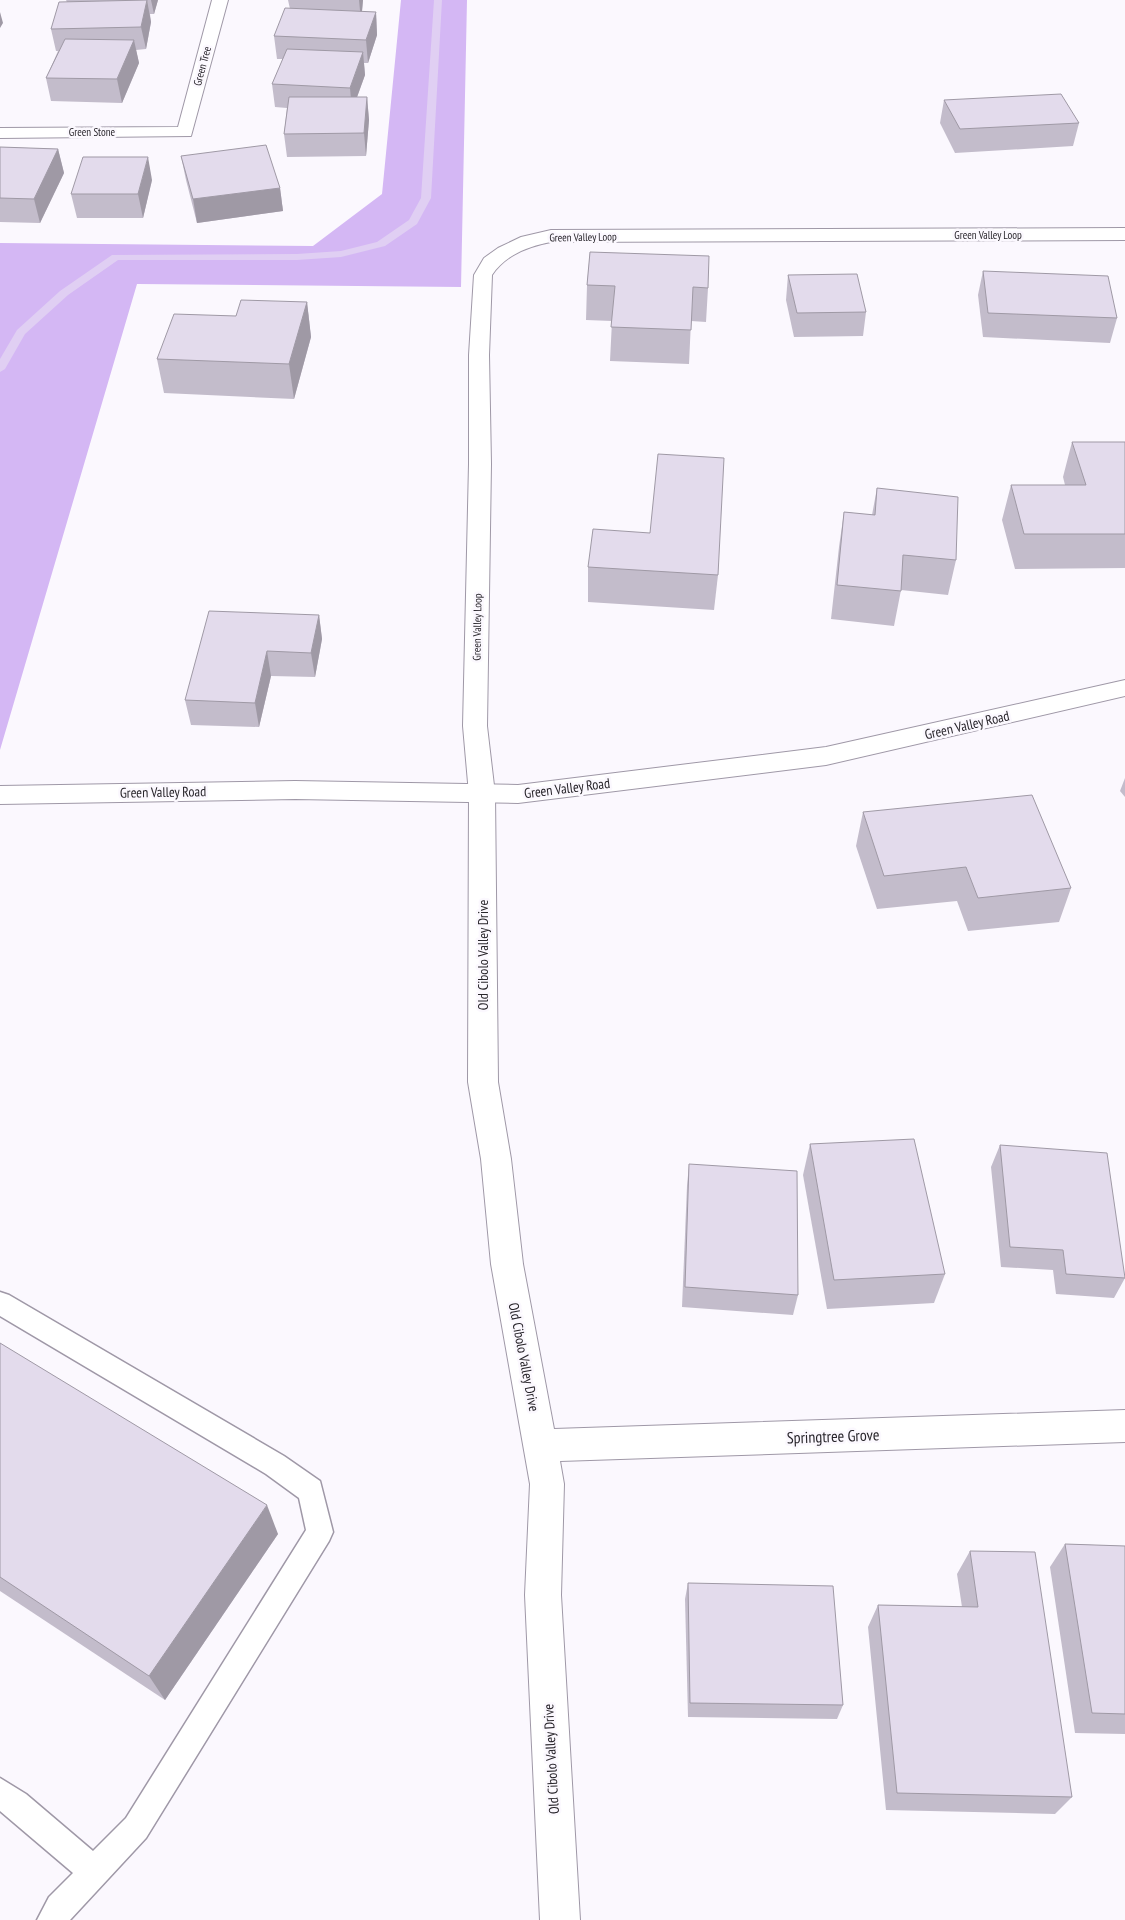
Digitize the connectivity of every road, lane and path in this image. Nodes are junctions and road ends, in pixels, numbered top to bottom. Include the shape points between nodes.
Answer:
1 (220, 0) edge
2 (185, 132) joint
3 (0, 133) edge
4 (1125, 234) edge
5 (1125, 688) edge
6 (482, 794) junction
7 (0, 796) edge
8 (0, 1303) edge
9 (1125, 1426) edge
10 (541, 1446) junction
11 (0, 1793) edge
12 (95, 1872) junction
13 (52, 1920) edge
14 (560, 1920) edge

1 - 2 street, Green Tree
2 - 3 street, Green Stone
4 - 6 street, Green Valley Loop via 551,236 528,241 491,262 483,275 479,355 475,726
5 - 6 street, Green Valley Road via 826,756 518,794
6 - 7 street, Green Valley Road via 295,790
6 - 10 street, Old Cibolo Valley Drive via 483,1082 496,1159 507,1264
8 - 12 lane via 275,1465 311,1490 320,1532 136,1828
9 - 10 street, Springtree Grove
10 - 14 street, Old Cibolo Valley Drive via 547,1484 543,1595
11 - 12 lane
12 - 13 lane

